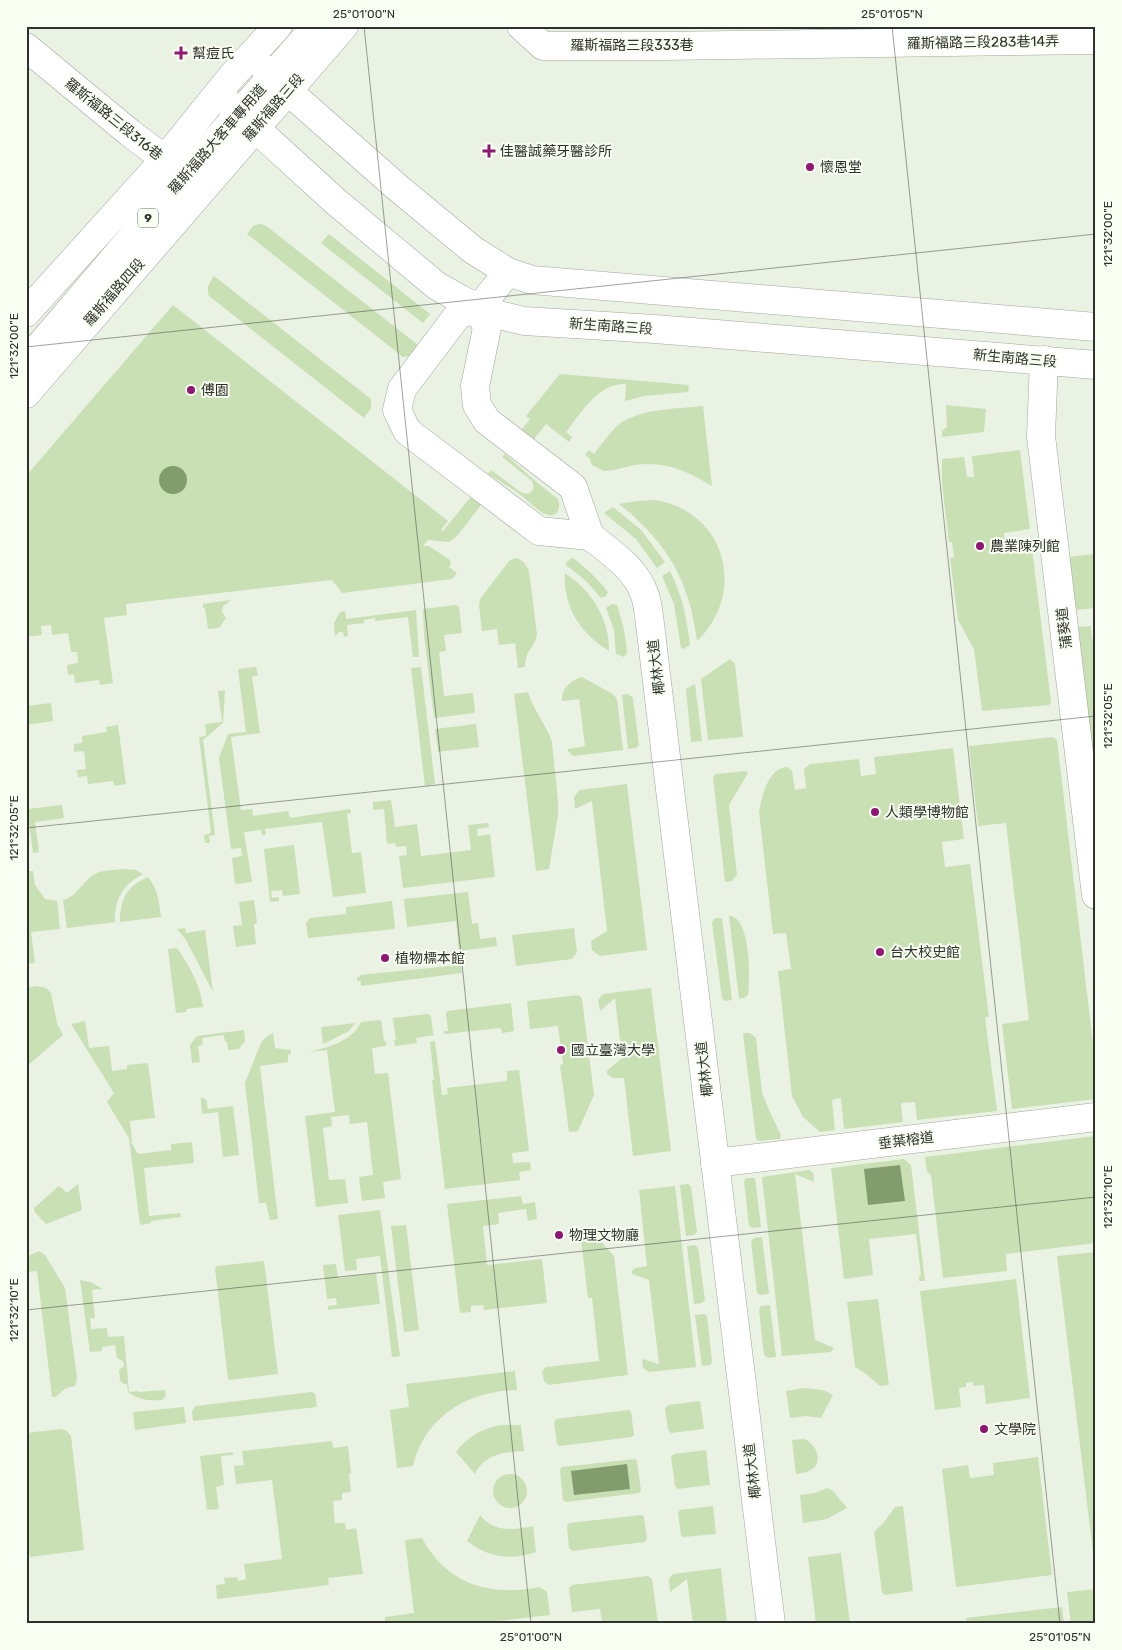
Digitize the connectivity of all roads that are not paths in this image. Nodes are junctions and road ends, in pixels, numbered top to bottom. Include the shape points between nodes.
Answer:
1 (278, 26) edge
2 (301, 26) edge
3 (316, 26) edge
4 (344, 26) edge
5 (521, 26) edge
6 (1096, 40) edge
7 (750, 44) joint
8 (26, 47) edge
9 (232, 76) junction
10 (275, 79) junction
11 (242, 115) junction
12 (184, 175) junction
13 (508, 272) junction
14 (479, 308) junction
15 (26, 313) edge
16 (1096, 327) edge
17 (26, 345) edge
18 (1044, 360) junction
19 (26, 362) edge
20 (1096, 365) edge
21 (26, 377) edge
22 (26, 394) edge
23 (590, 536) junction
24 (1096, 895) edge
25 (1096, 1117) edge
26 (715, 1163) junction
27 (771, 1624) edge

1 - 9 main road, 9
2 - 10 main road, 9
3 - 10 main road, 9
4 - 10 main road, 羅斯福路三段 / 9
5 - 7 main road, 羅斯福路三段333巷 via 543,46
6 - 7 main road, 羅斯福路三段283巷14弄
8 - 12 main road, 羅斯福路三段316巷
9 - 10 main road
9 - 11 main road
9 - 12 main road, 9
10 - 11 main road, 羅斯福路三段 / 9
10 - 13 main road via 440,223 473,250
11 - 12 main road, 羅斯福路大客車專用道 / 9
11 - 14 main road, 新生南路三段 via 412,267 437,286
12 - 15 main road, 9
12 - 17 main road, 羅斯福路大客車專用道 / 9
12 - 19 main road, 羅斯福路大客車專用道 / 9
12 - 21 main road, 羅斯福路大客車專用道 / 9
12 - 22 main road, 羅斯福路四段 / 9
13 - 14 main road
13 - 16 main road via 532,280
14 - 18 main road, 新生南路三段 via 524,321
14 - 23 main road via 487,328 475,386 477,405 487,421 573,487
14 - 23 main road via 458,315 402,389 397,410 407,431 539,532
18 - 20 main road, 新生南路三段
18 - 24 main road, 蒲葵道 via 1041,436
23 - 26 main road, 椰林大道 via 620,559 633,575 644,592 649,616
25 - 26 main road, 垂葉榕道
26 - 27 main road, 椰林大道

